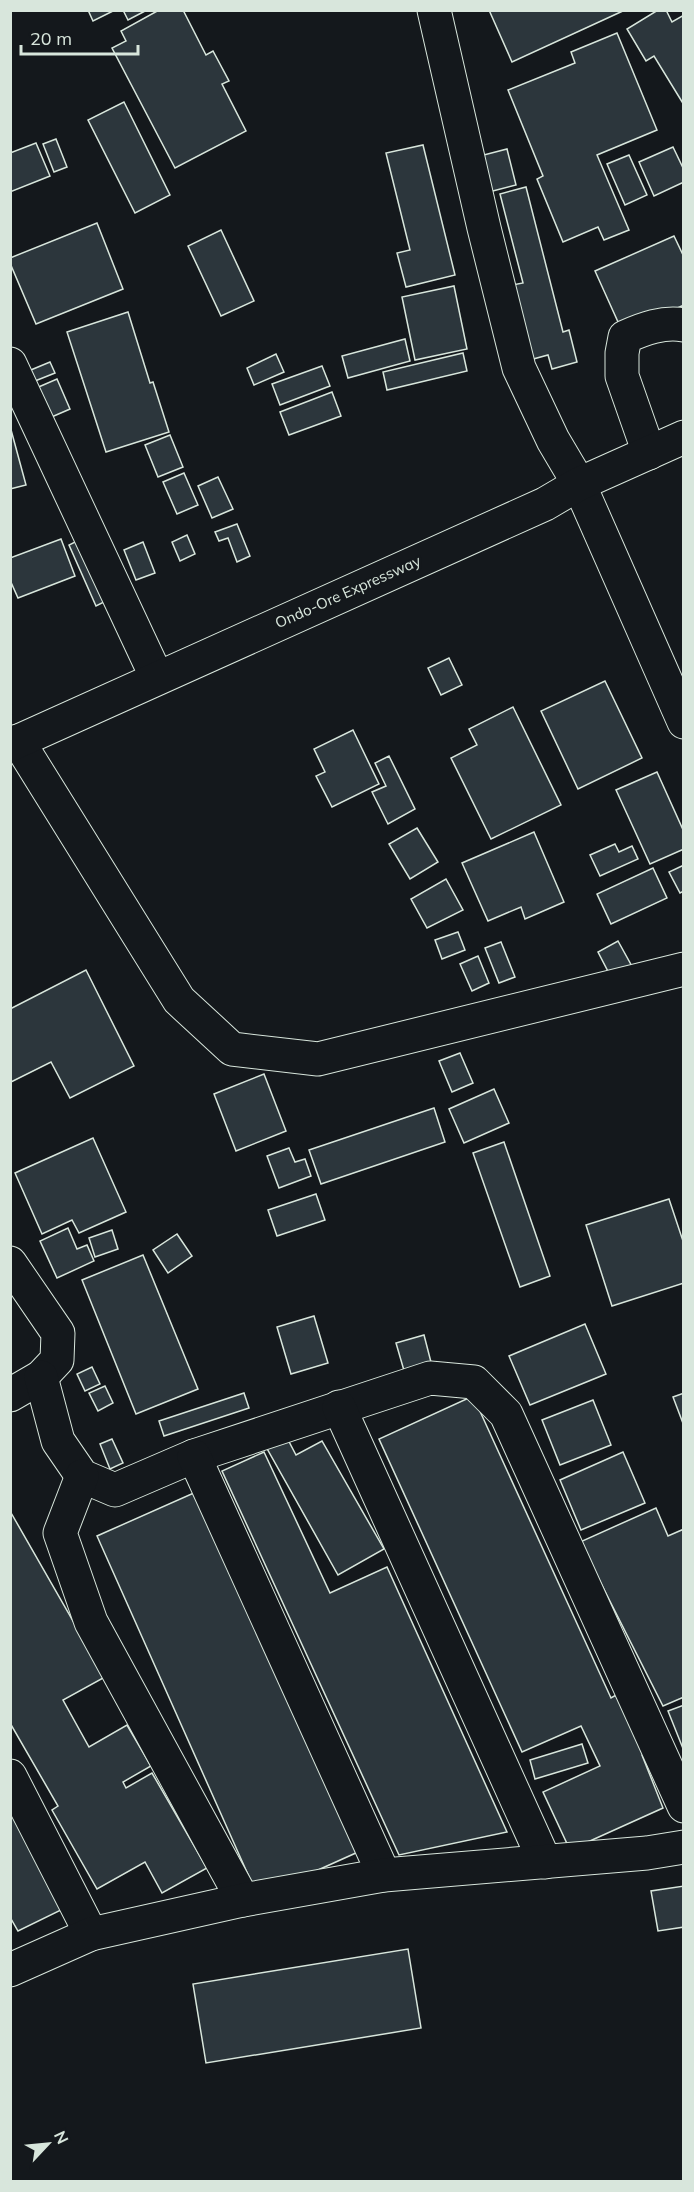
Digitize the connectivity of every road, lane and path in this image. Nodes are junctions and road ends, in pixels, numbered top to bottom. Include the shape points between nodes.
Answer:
1 (435, 10) edge
2 (684, 325) edge
3 (10, 364) edge
4 (684, 437) edge
5 (650, 453) junction
6 (579, 484) junction
7 (157, 678) junction
8 (684, 722) edge
9 (14, 743) edge
10 (684, 969) edge
11 (10, 1263) edge
12 (41, 1377) junction
13 (10, 1395) edge
14 (339, 1407) junction
15 (194, 1455) junction
16 (82, 1476) junction
17 (10, 1776) edge
18 (684, 1806) edge
19 (684, 1848) edge
20 (545, 1862) junction
21 (384, 1875) junction
22 (243, 1900) junction
23 (91, 1935) junction
24 (10, 1970) edge

1 - 6 street via 519,368
2 - 5 street via 673,323 643,329 625,337 622,376
3 - 7 street
4 - 5 street, Ondo-Ore Expressway
5 - 6 street, Ondo-Ore Expressway
6 - 7 street, Ondo-Ore Expressway via 545,504
6 - 8 street
7 - 9 street, Ondo-Ore Expressway
9 - 10 street via 179,1000 232,1049 318,1059
11 - 12 street via 58,1333 57,1360
12 - 13 street
12 - 16 street via 58,1441
14 - 15 street
14 - 18 street via 430,1378 474,1382 506,1414
14 - 20 street
15 - 16 street via 115,1490
15 - 21 street
16 - 22 street via 60,1533 91,1622
17 - 23 street
19 - 20 street
20 - 21 street
21 - 22 street
22 - 23 street
23 - 24 street

